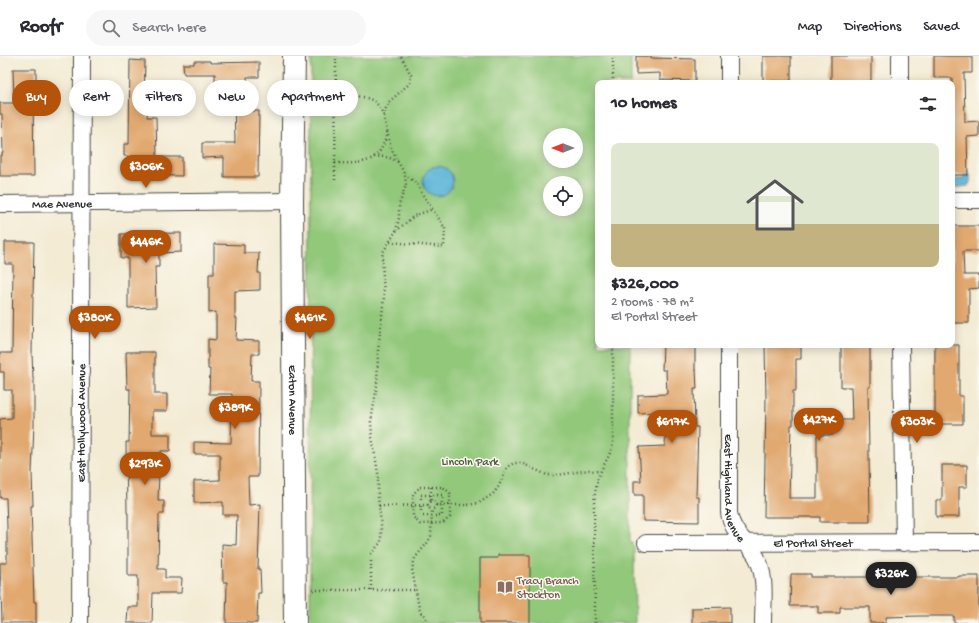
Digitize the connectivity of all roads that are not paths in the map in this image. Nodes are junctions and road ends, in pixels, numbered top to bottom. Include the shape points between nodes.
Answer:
1 (82, 56) edge
2 (294, 56) edge
3 (729, 56) edge
4 (900, 56) edge
5 (729, 80) edge
6 (900, 80) edge
7 (955, 200) edge
8 (979, 200) edge
9 (292, 201) junction
10 (0, 204) edge
11 (82, 204) junction
12 (729, 348) edge
13 (901, 348) edge
14 (979, 542) edge
15 (646, 543) dead end
16 (745, 543) junction
17 (904, 543) junction
18 (80, 623) edge
19 (295, 623) edge
20 (763, 623) edge

1 - 11 street, East Hollywood Avenue
2 - 9 street, Eaton Avenue
3 - 5 street
4 - 6 street
7 - 8 street
9 - 11 street, Mae Avenue
9 - 19 street, Eaton Avenue
10 - 11 street, Mae Avenue
11 - 18 street, East Hollywood Avenue
12 - 16 street, East Highland Avenue via 729,513 730,523
13 - 17 street
14 - 17 street, El Portal Street
15 - 16 street, El Portal Street
16 - 17 street, El Portal Street
16 - 20 street, East Highland Avenue via 756,556 763,572

